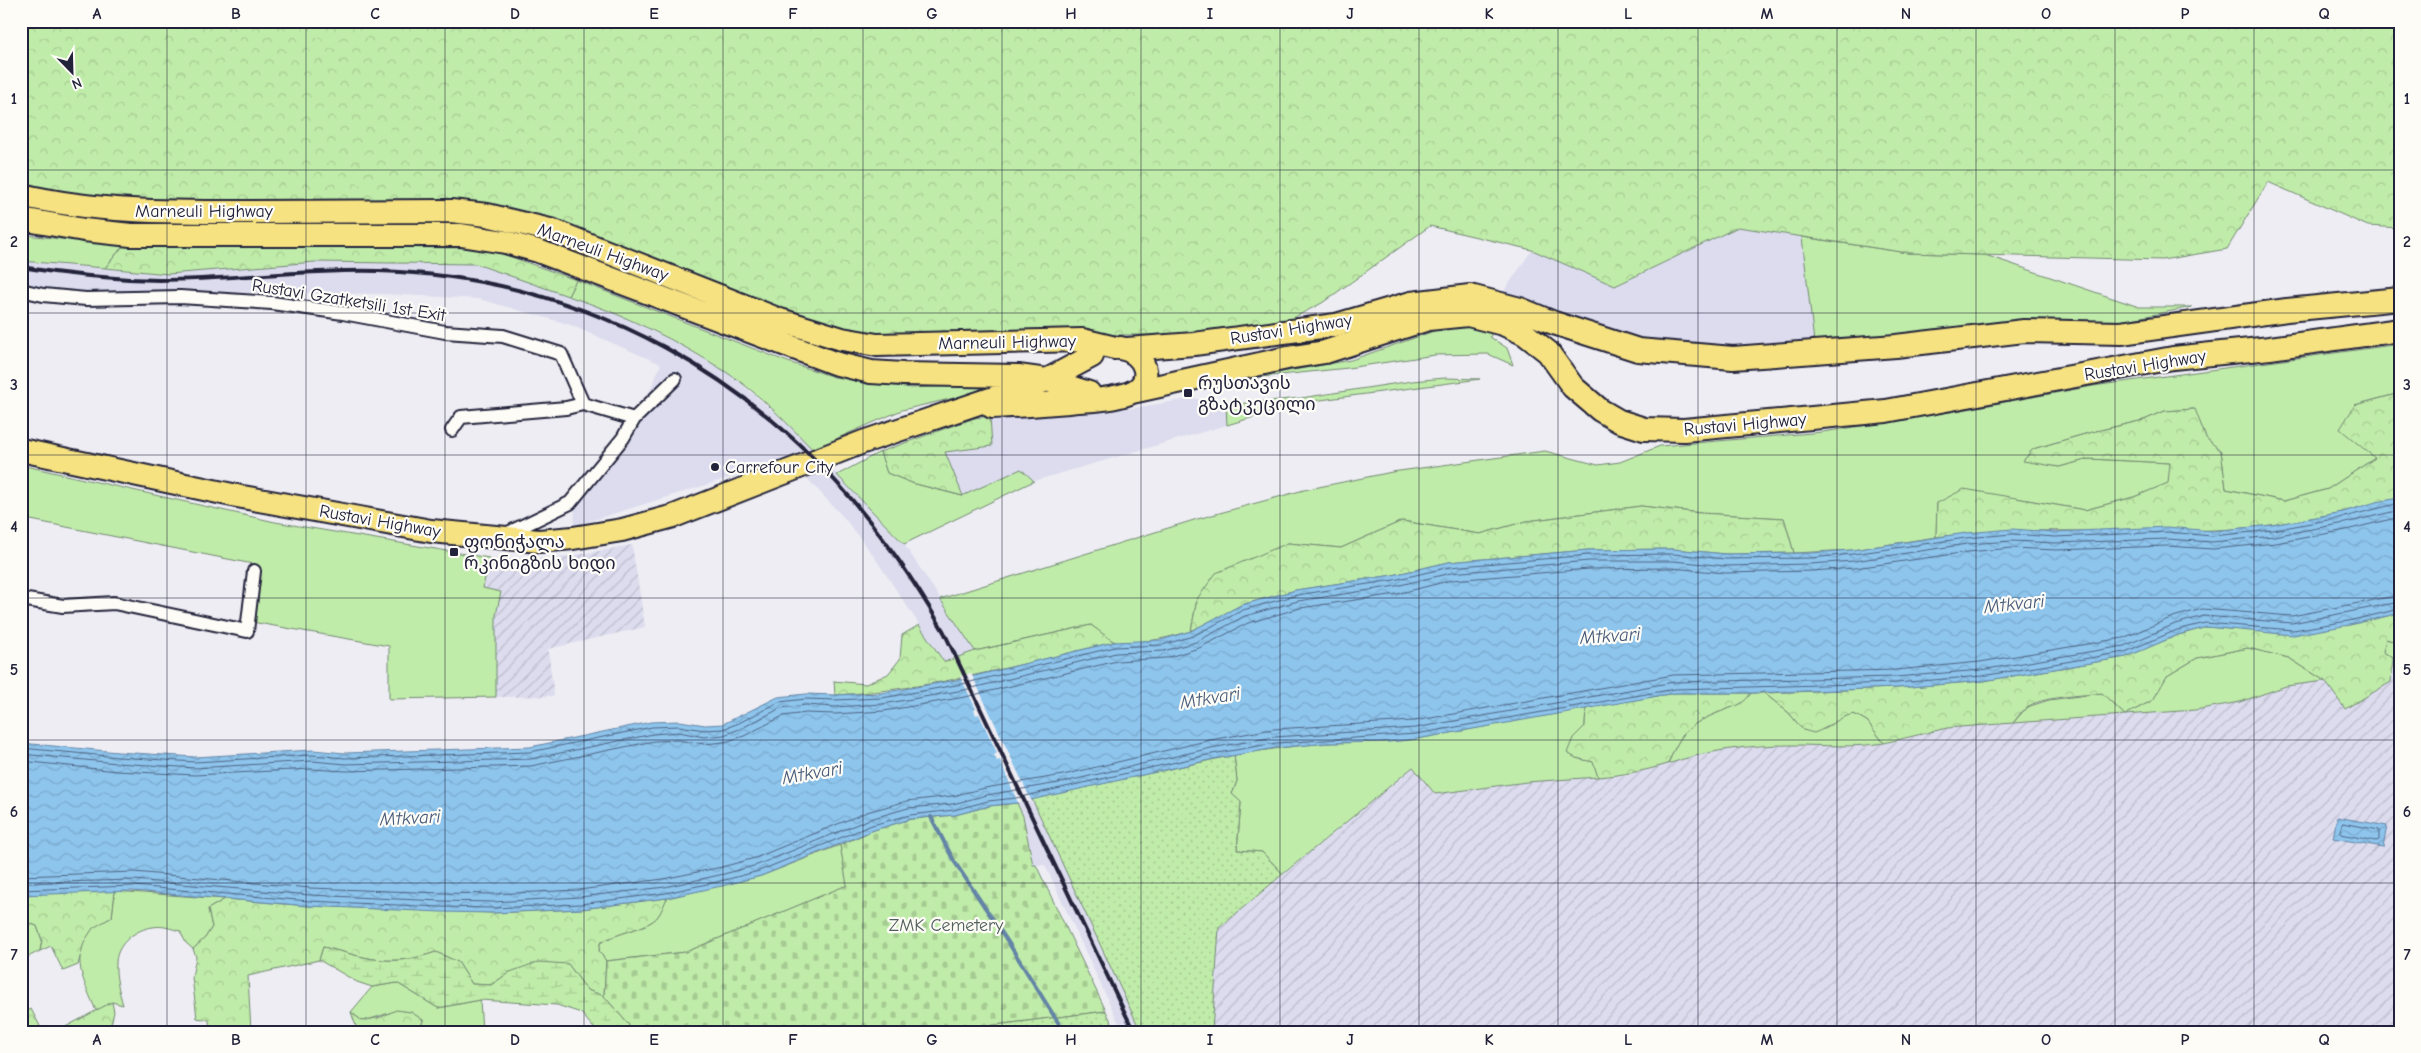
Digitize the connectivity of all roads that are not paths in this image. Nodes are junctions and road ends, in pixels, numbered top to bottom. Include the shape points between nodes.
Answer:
1 (21, 195) edge
2 (21, 219) edge
3 (21, 290) edge
4 (2400, 299) edge
5 (2400, 330) edge
6 (1125, 349) junction
7 (1092, 356) junction
8 (675, 379) dead end
9 (1047, 380) junction
10 (1132, 392) junction
11 (1097, 396) junction
12 (583, 404) junction
13 (964, 409) junction
14 (634, 419) junction
15 (452, 430) dead end
16 (21, 450) edge
17 (498, 538) junction
18 (254, 571) dead end
19 (21, 599) edge

1 - 6 highway, Marneuli Highway via 116,210 451,211 488,215 554,231 780,320 842,340 877,345 1082,340
2 - 9 highway, Marneuli Highway via 131,234 461,234 538,252 834,363 887,373 998,375
3 - 12 street, Rustavi Gzatketsili 1st Exit via 86,299 180,297 272,303 444,332 503,336 561,354
4 - 6 highway, Rustavi Highway via 2287,310 2121,333 2024,332 1896,346 1733,358 1638,350 1520,309 1470,296 1411,303 1336,325 1194,344
5 - 10 highway, Rustavi Highway via 2173,358 1886,411 1684,430 1644,429 1619,421 1600,410 1573,386 1548,352 1525,334 1468,314 1428,318 1325,352
6 - 7 highway
6 - 10 highway via 1142,359 1145,374 1142,384
7 - 9 highway, Rustavi Highway
7 - 11 highway via 1085,363 1083,382
8 - 14 street
9 - 11 highway, Marneuli Highway
9 - 13 highway, Rustavi Highway
10 - 11 highway
11 - 13 highway, Rustavi Highway
12 - 14 street
12 - 15 street via 461,417
13 - 17 highway, Rustavi Highway via 863,442 674,516 622,530 573,538 539,541
14 - 17 street via 623,438 570,503
16 - 17 highway, Rustavi Highway via 237,496 431,531
18 - 19 street via 247,632 114,603 63,606

